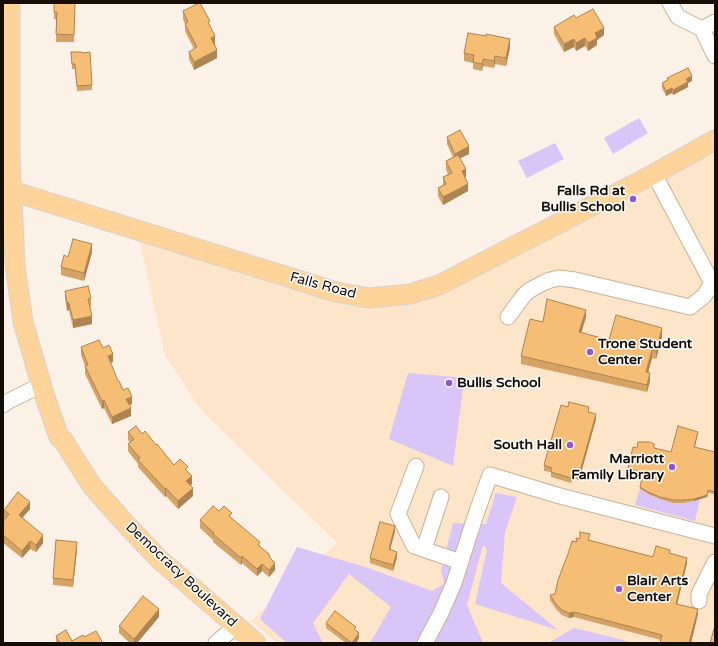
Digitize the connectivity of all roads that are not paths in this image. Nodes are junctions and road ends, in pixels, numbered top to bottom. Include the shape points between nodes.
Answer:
1 (10, 3) edge
2 (670, 3) edge
3 (715, 22) edge
4 (702, 29) junction
5 (715, 56) edge
6 (715, 140) edge
7 (654, 174) junction
8 (8, 189) edge
9 (714, 285) edge
10 (508, 317) dead end
11 (41, 385) junction
12 (3, 405) edge
13 (416, 466) dead end
14 (441, 497) dead end
15 (715, 536) edge
16 (424, 549) junction
17 (461, 562) junction
18 (715, 562) edge
19 (699, 600) dead end
20 (236, 626) junction
21 (216, 643) edge
22 (256, 643) edge
23 (425, 643) edge

1 - 8 main road, Democracy Boulevard
2 - 4 street via 678,17
3 - 4 street
4 - 5 street
6 - 7 main road, Falls Road
7 - 8 main road, Falls Road via 439,285 410,294 369,298 336,292
7 - 9 street
8 - 11 main road, Democracy Boulevard via 23,322
9 - 10 street via 690,307 558,278 530,290
11 - 12 street
11 - 20 main road, Democracy Boulevard via 59,437 92,486 159,558
13 - 16 street via 398,514 414,546
14 - 16 street
15 - 17 street via 490,475
16 - 17 street
17 - 23 street via 441,613
18 - 19 street via 699,594
20 - 21 street
20 - 22 main road, Democracy Boulevard

